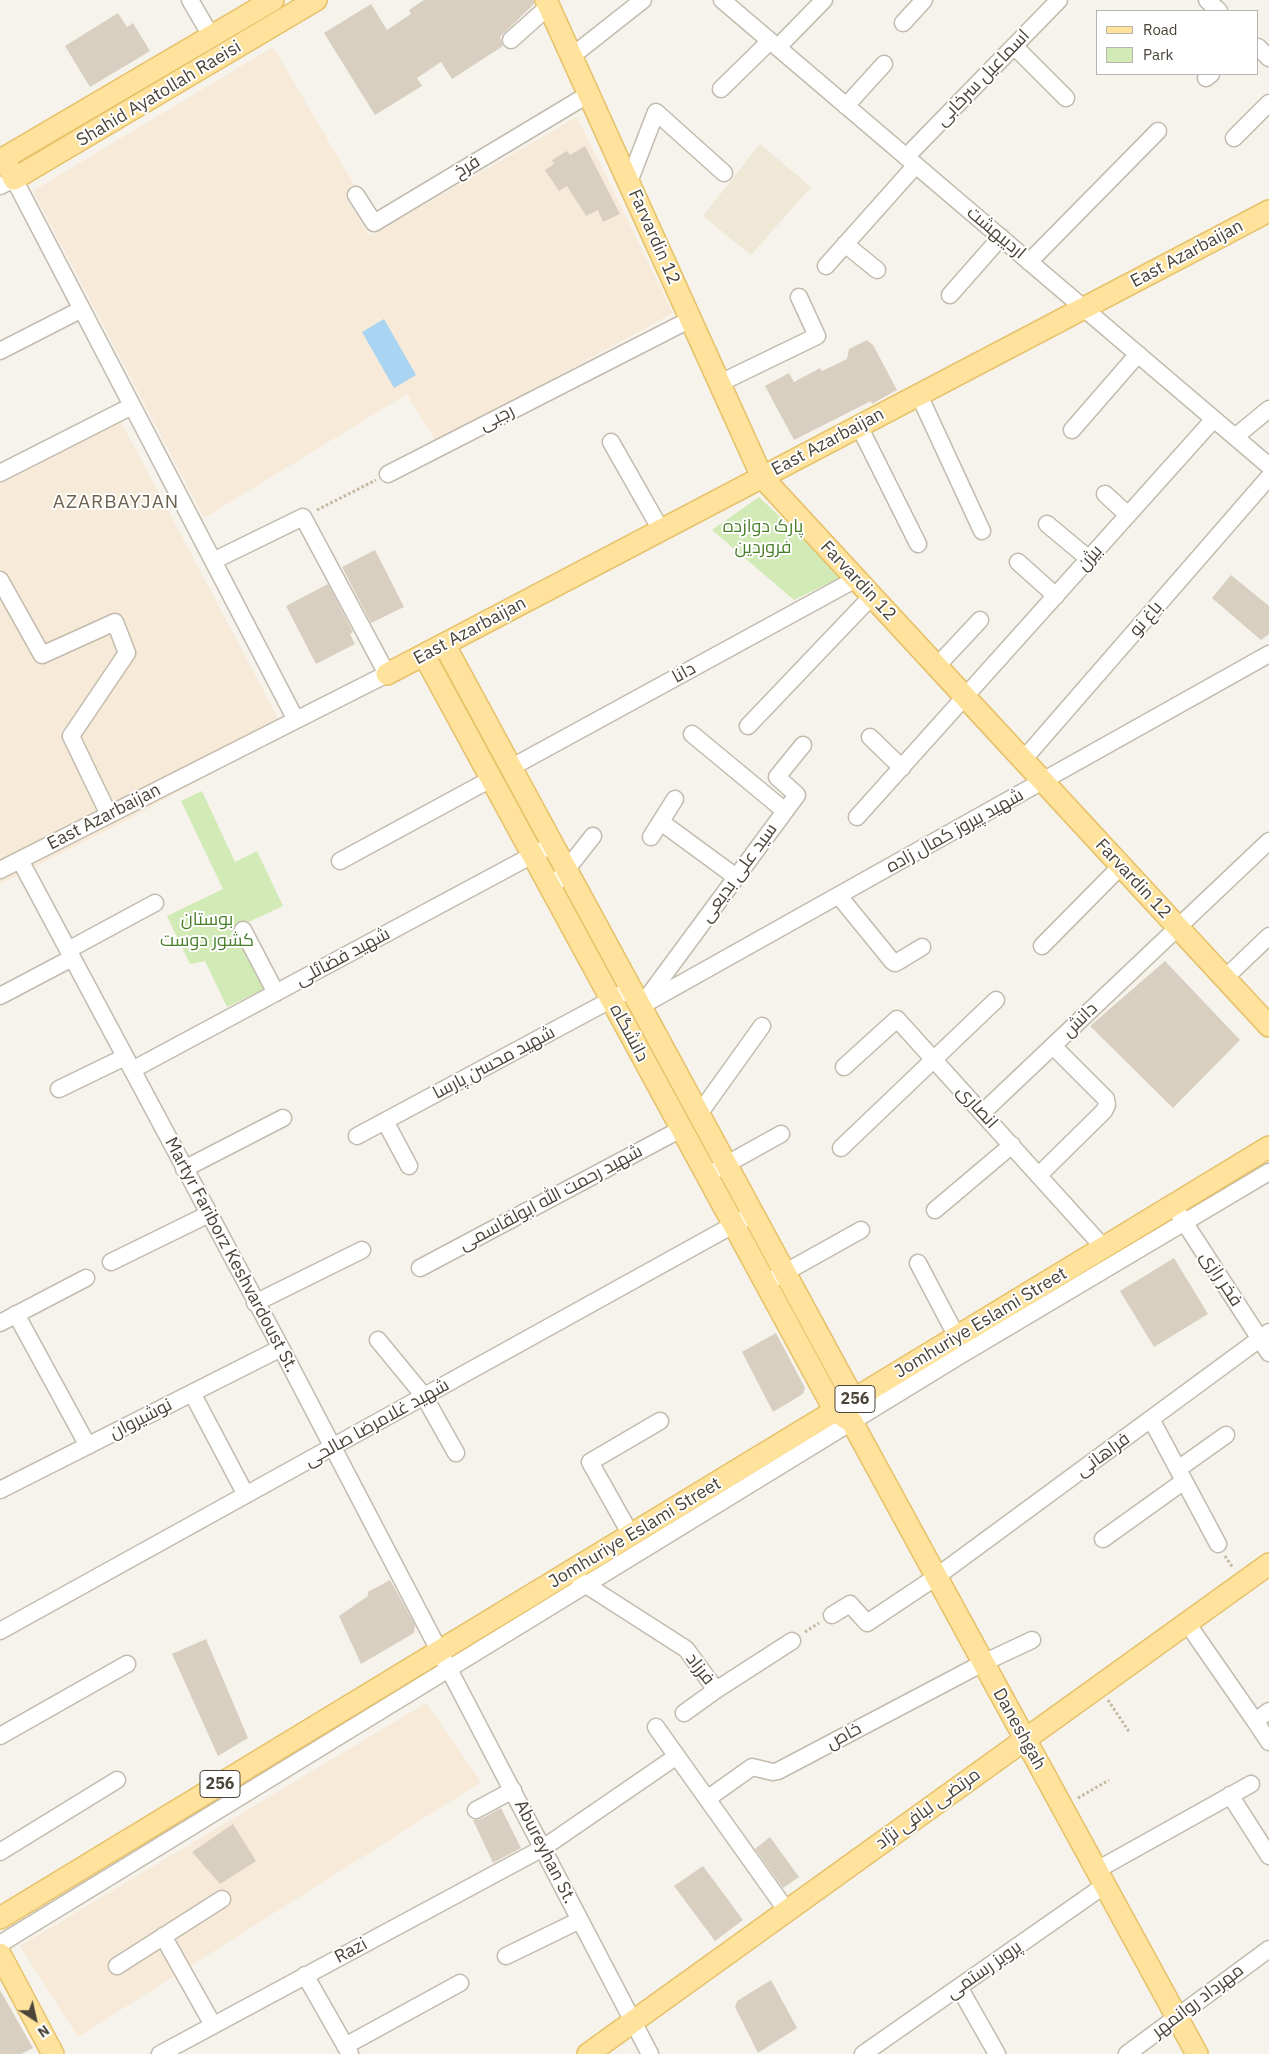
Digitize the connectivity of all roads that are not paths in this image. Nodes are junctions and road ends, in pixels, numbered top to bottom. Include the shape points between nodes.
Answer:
1 (190, 0) edge
2 (273, 0) edge
3 (316, 0) edge
4 (643, 0) edge
5 (824, 0) edge
6 (924, 0) edge
7 (1059, 0) edge
8 (1207, 0) edge
9 (725, 1) edge
10 (548, 3) edge
11 (1218, 10) edge
12 (903, 23) dead end
13 (211, 36) junction
14 (511, 40) dead end
15 (774, 44) junction
16 (1014, 46) junction
17 (1259, 48) edge
18 (572, 56) junction
19 (1269, 58) edge
20 (884, 64) dead end
21 (721, 89) dead end
22 (589, 94) junction
23 (1066, 98) dead end
24 (1269, 103) edge
25 (846, 106) junction
26 (1158, 131) dead end
27 (1234, 138) dead end
28 (1, 156) edge
29 (911, 161) junction
30 (724, 173) dead end
31 (629, 182) junction
32 (7, 183) edge
33 (356, 195) dead end
34 (1269, 211) edge
35 (1001, 237) junction
36 (845, 244) junction
37 (1029, 262) junction
38 (826, 266) dead end
39 (877, 270) dead end
40 (950, 295) dead end
41 (799, 297) dead end
42 (1084, 308) junction
43 (82, 309) junction
44 (691, 319) junction
45 (0, 351) edge
46 (1138, 354) junction
47 (720, 383) junction
48 (919, 395) junction
49 (132, 406) junction
50 (1269, 409) edge
51 (1214, 419) junction
52 (859, 426) junction
53 (1072, 430) dead end
54 (1235, 437) junction
55 (612, 442) dead end
56 (1269, 466) edge
57 (0, 473) edge
58 (388, 474) road end
59 (762, 477) junction
60 (1269, 477) edge
61 (1105, 494) dead end
62 (1128, 515) junction
63 (1048, 524) dead end
64 (661, 530) junction
65 (982, 531) dead end
66 (918, 544) dead end
67 (1089, 559) junction
68 (213, 562) junction
69 (1018, 562) dead end
70 (856, 579) junction
71 (0, 580) edge
72 (872, 596) junction
73 (1056, 596) junction
74 (980, 620) dead end
75 (444, 644) junction
76 (1269, 654) edge
77 (424, 655) junction
78 (937, 666) junction
79 (387, 674) junction
80 (965, 697) junction
81 (296, 720) junction
82 (748, 726) dead end
83 (692, 734) dead end
84 (870, 737) dead end
85 (803, 745) dead end
86 (1023, 760) junction
87 (512, 767) junction
88 (902, 768) junction
89 (491, 779) junction
90 (1043, 781) junction
91 (675, 799) dead end
92 (785, 811) junction
93 (109, 815) junction
94 (857, 817) dead end
95 (661, 822) junction
96 (592, 836) dead end
97 (651, 837) dead end
98 (1269, 841) edge
99 (553, 843) junction
100 (532, 856) junction
101 (20, 860) junction
102 (340, 861) dead end
103 (1121, 866) junction
104 (0, 870) edge
105 (567, 870) junction
106 (736, 877) junction
107 (551, 890) junction
108 (839, 896) junction
109 (155, 903) dead end
110 (1178, 928) junction
111 (243, 930) dead end
112 (1269, 936) edge
113 (1042, 946) dead end
114 (922, 947) dead end
115 (70, 954) junction
116 (1225, 978) junction
117 (276, 993) junction
118 (0, 996) edge
119 (636, 997) junction
120 (996, 1000) dead end
121 (616, 1009) junction
122 (762, 1026) dead end
123 (1269, 1026) edge
124 (1053, 1046) junction
125 (933, 1059) junction
126 (128, 1064) junction
127 (844, 1067) dead end
128 (59, 1089) dead end
129 (982, 1113) junction
130 (699, 1114) junction
131 (283, 1118) dead end
132 (385, 1121) junction
133 (681, 1129) junction
134 (781, 1134) dead end
135 (357, 1136) dead end
136 (1012, 1145) junction
137 (841, 1148) dead end
138 (1269, 1148) edge
139 (726, 1165) junction
140 (409, 1166) dead end
141 (184, 1169) junction
142 (1269, 1172) edge
143 (706, 1175) junction
144 (1039, 1175) junction
145 (935, 1210) dead end
146 (209, 1214) junction
147 (753, 1214) junction
148 (1179, 1214) junction
149 (733, 1225) junction
150 (860, 1230) dead end
151 (1104, 1248) junction
152 (362, 1250) dead end
153 (111, 1262) dead end
154 (918, 1263) dead end
155 (420, 1268) dead end
156 (785, 1272) junction
157 (86, 1278) dead end
158 (765, 1284) junction
159 (256, 1303) junction
160 (16, 1314) junction
161 (0, 1323) edge
162 (958, 1337) junction
163 (378, 1340) dead end
164 (1266, 1342) edge
165 (281, 1348) junction
166 (192, 1393) junction
167 (424, 1396) junction
168 (854, 1400) junction
169 (843, 1417) junction
170 (1151, 1420) junction
171 (660, 1422) dead end
172 (1226, 1435) dead end
173 (88, 1446) junction
174 (332, 1447) junction
175 (456, 1453) dead end
176 (1181, 1475) junction
177 (0, 1490) edge
178 (246, 1495) junction
179 (631, 1535) junction
180 (1103, 1539) dead end
181 (1218, 1544) road end
182 (1269, 1564) edge
183 (568, 1573) junction
184 (936, 1577) junction
185 (587, 1586) junction
186 (832, 1615) road end
187 (1187, 1623) junction
188 (0, 1631) edge
189 (1032, 1640) dead end
190 (792, 1641) road end
191 (445, 1660) junction
192 (983, 1663) junction
193 (127, 1664) dead end
194 (716, 1690) junction
195 (1269, 1711) edge
196 (684, 1713) dead end
197 (1255, 1721) junction
198 (656, 1727) dead end
199 (0, 1736) edge
200 (1025, 1740) junction
201 (1269, 1742) edge
202 (676, 1756) junction
203 (117, 1780) dead end
204 (1251, 1784) dead end
205 (513, 1790) junction
206 (1230, 1795) junction
207 (707, 1799) junction
208 (476, 1810) dead end
209 (543, 1848) junction
210 (0, 1852) edge
211 (1269, 1856) edge
212 (1101, 1878) junction
213 (222, 1899) dead end
214 (787, 1911) junction
215 (0, 1918) edge
216 (580, 1920) junction
217 (163, 1936) junction
218 (0, 1944) edge
219 (1269, 1949) edge
220 (0, 1954) edge
221 (506, 1956) dead end
222 (117, 1966) dead end
223 (305, 1976) junction
224 (460, 1983) dead end
225 (959, 1987) junction
226 (1177, 2017) junction
227 (633, 2021) junction
228 (213, 2025) junction
229 (348, 2050) edge
230 (168, 2052) edge
231 (53, 2054) edge
232 (588, 2054) edge
233 (650, 2054) edge
234 (863, 2054) edge
235 (997, 2054) edge
236 (1127, 2054) edge
237 (1197, 2054) edge

1 - 13 street
2 - 13 main road, Shahid Ayatollah Raeisi
3 - 32 main road, Shahid Ayatollah Raeisi
4 - 18 street
5 - 15 street
6 - 12 street
7 - 16 street, اسماعیل سرخابی
8 - 11 street
9 - 15 street, اردیبهشت
10 - 14 street
10 - 18 main road, Farvardin 12
13 - 28 main road, Shahid Ayatollah Raeisi
15 - 21 street
15 - 25 street, اردیبهشت
16 - 23 street
16 - 29 street, اسماعیل سرخابی
17 - 19 street
18 - 22 main road, Farvardin 12
20 - 25 street
22 - 31 main road, Farvardin 12
22 - 33 street, فرخ via 374,223
24 - 27 street
25 - 29 street, اردیبهشت
26 - 37 street
28 - 32 main road
29 - 35 street, اردیبهشت
29 - 36 street, اسماعیل سرخابی
30 - 31 street via 656,112
31 - 44 main road, Farvardin 12
32 - 43 street
34 - 42 main road, East Azarbaijan
35 - 37 street, اردیبهشت
35 - 40 street
36 - 38 street, اسماعیل سرخابی
36 - 39 street
37 - 42 street, اردیبهشت
41 - 47 street via 817,336
42 - 46 street, اردیبهشت
42 - 48 main road, East Azarbaijan
43 - 45 street
43 - 49 street
44 - 47 main road, Farvardin 12
44 - 58 street, رجبی
46 - 51 street, اردیبهشت
46 - 53 street
47 - 59 main road, Farvardin 12
48 - 52 main road, East Azarbaijan
48 - 65 street
49 - 57 street
49 - 68 street
50 - 54 street
51 - 54 street, اردیبهشت
51 - 62 street, بیژن
52 - 59 main road, East Azarbaijan
52 - 66 street
54 - 56 street, اردیبهشت
55 - 64 street
59 - 64 main road, East Azarbaijan
59 - 70 main road, Farvardin 12
60 - 86 street, باغ نو
61 - 62 street
62 - 67 street, بیژن
63 - 67 street
64 - 75 main road, East Azarbaijan
67 - 73 street, بیژن
68 - 79 street via 302,517
68 - 81 street
69 - 73 street
70 - 72 main road, Farvardin 12
70 - 87 street, دانا
71 - 93 street via 42,655 116,622 128,653 72,736
72 - 78 main road, Farvardin 12
72 - 82 street
73 - 80 street, بیژن
74 - 78 street
75 - 77 main road, East Azarbaijan
75 - 87 main road, دانشگاه
76 - 90 street, شهید پیروز کمال زاده
77 - 79 main road, East Azarbaijan
77 - 89 main road, دانشگاه
78 - 80 main road, Farvardin 12
79 - 81 street, East Azarbaijan
80 - 86 main road, Farvardin 12
80 - 88 street, بیژن
81 - 93 street, East Azarbaijan
83 - 92 street
84 - 88 street
85 - 92 street, سید علی بدیعی via 777,777 797,795
86 - 90 main road, Farvardin 12
87 - 89 main road
87 - 99 main road, دانشگاه
88 - 94 street, بیژن
89 - 100 main road, دانشگاه
89 - 102 street
90 - 103 main road, Farvardin 12
90 - 108 street, شهید پیروز کمال زاده
91 - 95 street
92 - 106 street, سید علی بدیعی
93 - 101 street, East Azarbaijan
95 - 97 street
95 - 106 street
96 - 105 street
98 - 110 street, دانش
99 - 100 street, شهید فضائلی
99 - 105 main road, دانشگاه
100 - 107 main road, دانشگاه
100 - 117 street, شهید فضائلی
101 - 104 street, East Azarbaijan
101 - 115 street, Martyr Fariborz Keshvardoust St.
103 - 110 main road, Farvardin 12
103 - 113 street
105 - 107 street
105 - 119 main road, دانشگاه
106 - 119 street, سید علی بدیعی
107 - 121 main road, دانشگاه
108 - 114 street via 895,963
108 - 119 street, شهید پیروز کمال زاده
109 - 115 street
110 - 116 main road, Farvardin 12
110 - 124 street, دانش
111 - 117 street
112 - 116 street
115 - 118 street
115 - 126 street, Martyr Fariborz Keshvardoust St.
116 - 123 main road, Farvardin 12
117 - 126 street, شهید فضائلی
119 - 121 main road
119 - 130 main road, دانشگاه
120 - 125 street
121 - 132 street, شهید محسن پارسا
121 - 133 main road, دانشگاه
122 - 130 street
124 - 129 street, دانش
124 - 144 street via 1106,1099 1107,1105 1104,1112
125 - 127 street, انصاری via 897,1019
125 - 129 street, انصاری
125 - 137 street
126 - 128 street, شهید فضائلی
126 - 141 street, Martyr Fariborz Keshvardoust St.
129 - 136 street, انصاری
130 - 133 main road
130 - 139 main road, دانشگاه
131 - 141 street
132 - 135 street, شهید محسن پارسا
132 - 140 street
133 - 143 main road, دانشگاه
133 - 155 street, شهید رحمت الله ابولقاسمی
134 - 139 street
136 - 144 street, انصاری
136 - 145 street
138 - 148 main road, Jomhuriye Eslami Street / 256
139 - 143 street
139 - 147 main road, دانشگاه
141 - 146 street, Martyr Fariborz Keshvardoust St.
142 - 148 street
143 - 149 main road, دانشگاه
144 - 151 street, انصاری
146 - 153 street
146 - 159 street, Martyr Fariborz Keshvardoust St.
147 - 149 street, شهید غلامرضا صالحی
147 - 156 main road, دانشگاه
148 - 151 main road, Jomhuriye Eslami Street / 256
148 - 164 street, فخر رازی
148 - 169 street
149 - 158 main road, دانشگاه
149 - 167 street, شهید غلامرضا صالحی
150 - 156 street
151 - 162 main road, Jomhuriye Eslami Street / 256
152 - 159 street
154 - 162 street
156 - 158 street
156 - 168 main road, دانشگاه
157 - 160 street
158 - 169 main road, دانشگاه
159 - 165 street, Martyr Fariborz Keshvardoust St.
160 - 161 street
160 - 173 street
162 - 168 main road, Jomhuriye Eslami Street / 256
163 - 167 street
164 - 170 street, فراهانی
165 - 166 street, نوشیروان
165 - 174 street, Martyr Fariborz Keshvardoust St.
166 - 173 street, نوشیروان
166 - 178 street
167 - 174 street, شهید غلامرضا صالحی
167 - 175 street
168 - 169 main road, Jomhuriye Eslami Street / 256
169 - 179 main road, Jomhuriye Eslami Street / 256
169 - 184 main road, Daneshgah
169 - 185 street
170 - 176 street
170 - 184 street, فراهانی
171 - 179 street via 590,1462
172 - 176 street
173 - 177 street, نوشیروان
174 - 178 street, شهید غلامرضا صالحی
174 - 191 street, Martyr Fariborz Keshvardoust St.
176 - 180 street
176 - 181 street
178 - 188 street, شهید غلامرضا صالحی
179 - 183 main road, Jomhuriye Eslami Street / 256
182 - 187 main road, مرتضی لبافی نژاد
183 - 185 street, فرزاد
183 - 191 main road, Jomhuriye Eslami Street / 256
184 - 186 street, فراهانی via 867,1623 850,1604
184 - 192 main road, Daneshgah
185 - 191 street
185 - 194 street, فرزاد via 686,1649
187 - 197 street
187 - 200 main road, مرتضی لبافی نژاد
189 - 192 street, خاص
190 - 194 street, فرزاد
191 - 205 street, Abureyhan St.
191 - 215 main road, Jomhuriye Eslami Street / 256
191 - 218 street
192 - 200 main road, Daneshgah
192 - 207 street, خاص via 778,1771 752,1767
193 - 199 street
194 - 196 street
195 - 197 street
197 - 201 street
198 - 202 street
200 - 212 main road, Daneshgah
200 - 214 main road, مرتضی لبافی نژاد
202 - 207 street
202 - 209 street, Razi
203 - 210 street
204 - 206 street, پرویز رستمی
205 - 208 street
205 - 209 street, Abureyhan St.
206 - 211 street
206 - 212 street, پرویز رستمی
207 - 214 street
209 - 216 street, Abureyhan St.
209 - 223 street, Razi
212 - 225 street, پرویز رستمی
212 - 226 main road, Daneshgah
213 - 217 street
214 - 227 main road, مرتضی لبافی نژاد
216 - 221 street
216 - 227 street, Abureyhan St.
217 - 222 street
217 - 228 street
219 - 226 street, مهرداد روانمهر
220 - 231 main road
223 - 228 street, Razi
223 - 229 street
224 - 229 street
225 - 234 street, پرویز رستمی
225 - 235 street
226 - 236 street, مهرداد روانمهر
226 - 237 main road, Daneshgah
227 - 232 main road, مرتضی لبافی نژاد
227 - 233 street, Abureyhan St.
228 - 230 street, Razi

